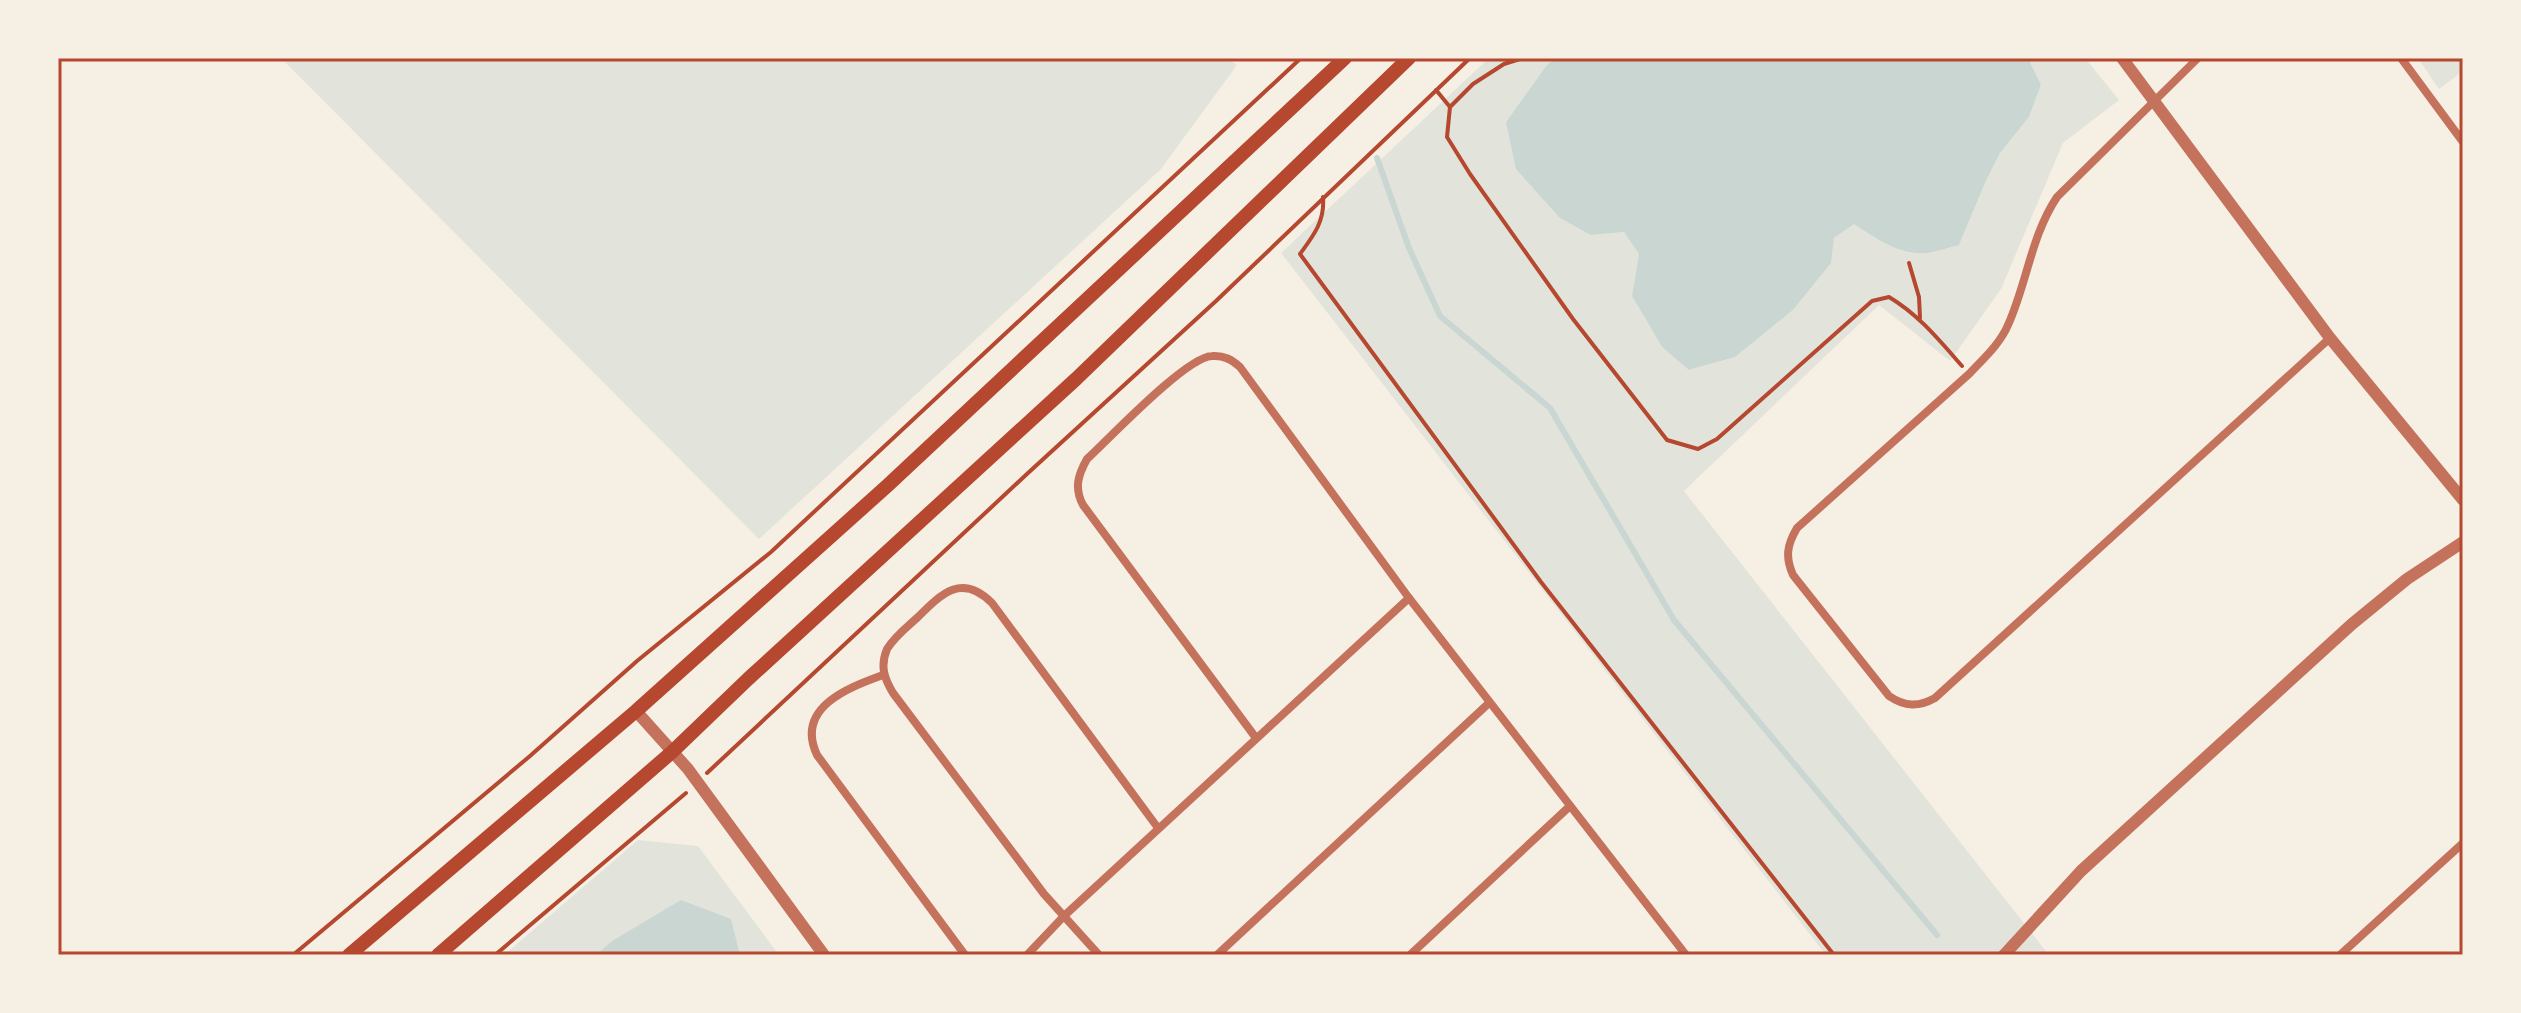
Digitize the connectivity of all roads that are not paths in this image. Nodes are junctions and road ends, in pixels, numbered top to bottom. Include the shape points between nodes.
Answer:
1 (1345, 58) edge
2 (1409, 58) edge
3 (2122, 58) edge
4 (2198, 58) edge
5 (2401, 58) edge
6 (2155, 101) junction
7 (2463, 142) edge
8 (2330, 338) junction
9 (2463, 500) edge
10 (2463, 542) edge
11 (1409, 598) junction
12 (883, 675) junction
13 (1489, 703) junction
14 (636, 711) junction
15 (1256, 738) junction
16 (672, 752) junction
17 (1570, 806) junction
18 (1158, 828) junction
19 (2463, 843) edge
20 (1064, 916) junction
21 (349, 955) edge
22 (438, 955) edge
23 (824, 955) edge
24 (965, 955) edge
25 (1027, 955) edge
26 (1099, 955) edge
27 (1217, 955) edge
28 (1410, 955) edge
29 (1686, 955) edge
30 (2004, 955) edge
31 (2340, 955) edge

1 - 14 main road via 887,486
2 - 16 main road via 1076,379
3 - 6 street
4 - 6 street
5 - 7 street
6 - 8 street
6 - 8 street via 2057,197 2041,225 2008,327 1992,350 1797,528 1787,552 1793,575 1889,696 1899,703 1926,703
8 - 9 street
10 - 30 street via 2352,624 2081,871
11 - 13 street
11 - 15 street
11 - 15 street via 1231,359 1198,359 1167,385 1087,459 1078,478 1079,498
12 - 18 street via 883,658 892,640 942,594 956,588 983,593
12 - 20 street
12 - 24 street via 843,690 815,717 811,741
13 - 17 street
13 - 27 street
14 - 16 street
14 - 21 main road
15 - 18 street
16 - 22 main road
16 - 23 street
17 - 28 street
17 - 29 street
18 - 20 street
19 - 31 street
20 - 25 street
20 - 26 street

